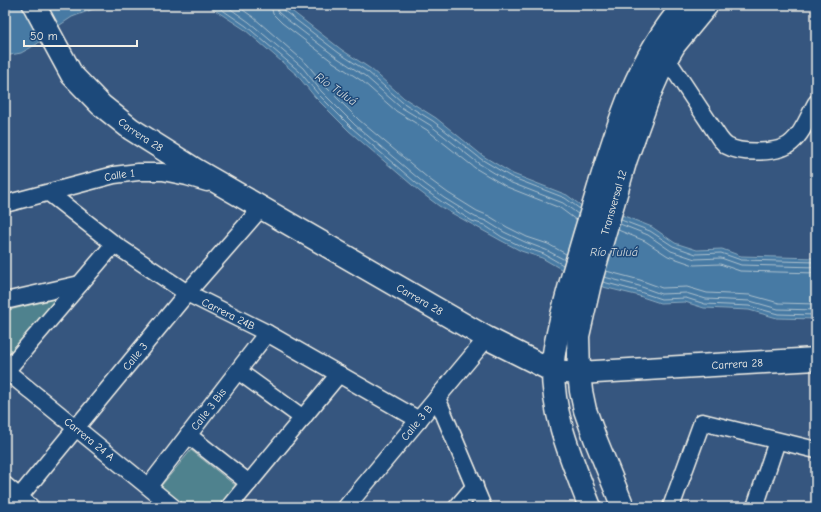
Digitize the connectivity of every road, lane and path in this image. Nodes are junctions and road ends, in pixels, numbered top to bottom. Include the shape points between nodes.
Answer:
1 (34, 5) edge
2 (707, 5) edge
3 (678, 8) edge
4 (667, 59) junction
5 (816, 103) edge
6 (234, 192) junction
7 (49, 193) junction
8 (607, 195) junction
9 (5, 204) edge
10 (261, 208) junction
11 (114, 244) junction
12 (581, 281) junction
13 (80, 284) junction
14 (187, 293) junction
15 (5, 301) edge
16 (267, 333) junction
17 (487, 338) junction
18 (816, 358) edge
19 (6, 371) edge
20 (238, 371) junction
21 (553, 372) junction
22 (579, 373) junction
23 (340, 374) junction
24 (437, 398) junction
25 (303, 418) junction
26 (419, 420) junction
27 (77, 428) junction
28 (188, 435) junction
29 (777, 441) junction
30 (816, 450) edge
31 (249, 483) junction
32 (5, 485) edge
33 (149, 486) junction
34 (475, 486) junction
35 (20, 504) edge
36 (173, 507) edge
37 (229, 507) edge
38 (346, 507) edge
39 (457, 507) edge
40 (483, 507) edge
41 (590, 507) edge
42 (623, 507) edge
43 (671, 507) edge
44 (755, 507) edge

1 - 6 main road, Carrera 28 via 72,75 101,105 158,147
2 - 4 main road, Transversal 12 via 675,44
3 - 8 main road, Transversal 12 via 643,64 632,89 608,158
4 - 5 street via 720,140 727,146 763,152 791,144 800,134
4 - 8 main road, Transversal 12
6 - 7 street, Calle 1 via 163,172 138,172 114,175
6 - 10 main road, Carrera 28
7 - 9 street, Calle 1
7 - 11 street, Carrera 24B
8 - 12 main road, Transversal 12
10 - 14 street, Calle 3
10 - 17 main road, Carrera 28
11 - 13 street
11 - 14 street, Carrera 24B
12 - 21 main road, Transversal 12 via 558,334
12 - 22 main road, Transversal 12
13 - 15 street
13 - 19 street
14 - 16 street, Carrera 24B
14 - 27 street, Calle 3
16 - 20 street, Calle 3 Bis
16 - 23 street, Carrera 24B
17 - 21 main road, Carrera 28
17 - 24 street, Calle 3 B
18 - 22 main road, Carrera 28
19 - 27 street, Carrera 24 A
20 - 25 street
20 - 28 street, Calle 3 Bis
21 - 22 main road, Carrera 28
21 - 41 main road, Transversal 12 via 558,419
22 - 42 main road, Transversal 12 via 585,410
23 - 25 street
23 - 26 street, Carrera 24B
24 - 26 street, Calle 3 B
24 - 34 street
25 - 31 street
26 - 38 street, Calle 3 B
27 - 33 street, Carrera 24 A
27 - 35 street, Calle 3
28 - 31 street
28 - 33 street, Calle 3 Bis
29 - 30 street
29 - 43 street via 702,422
29 - 44 street
31 - 37 street
32 - 35 street
33 - 36 street, Carrera 24 A
34 - 39 street
34 - 40 street

